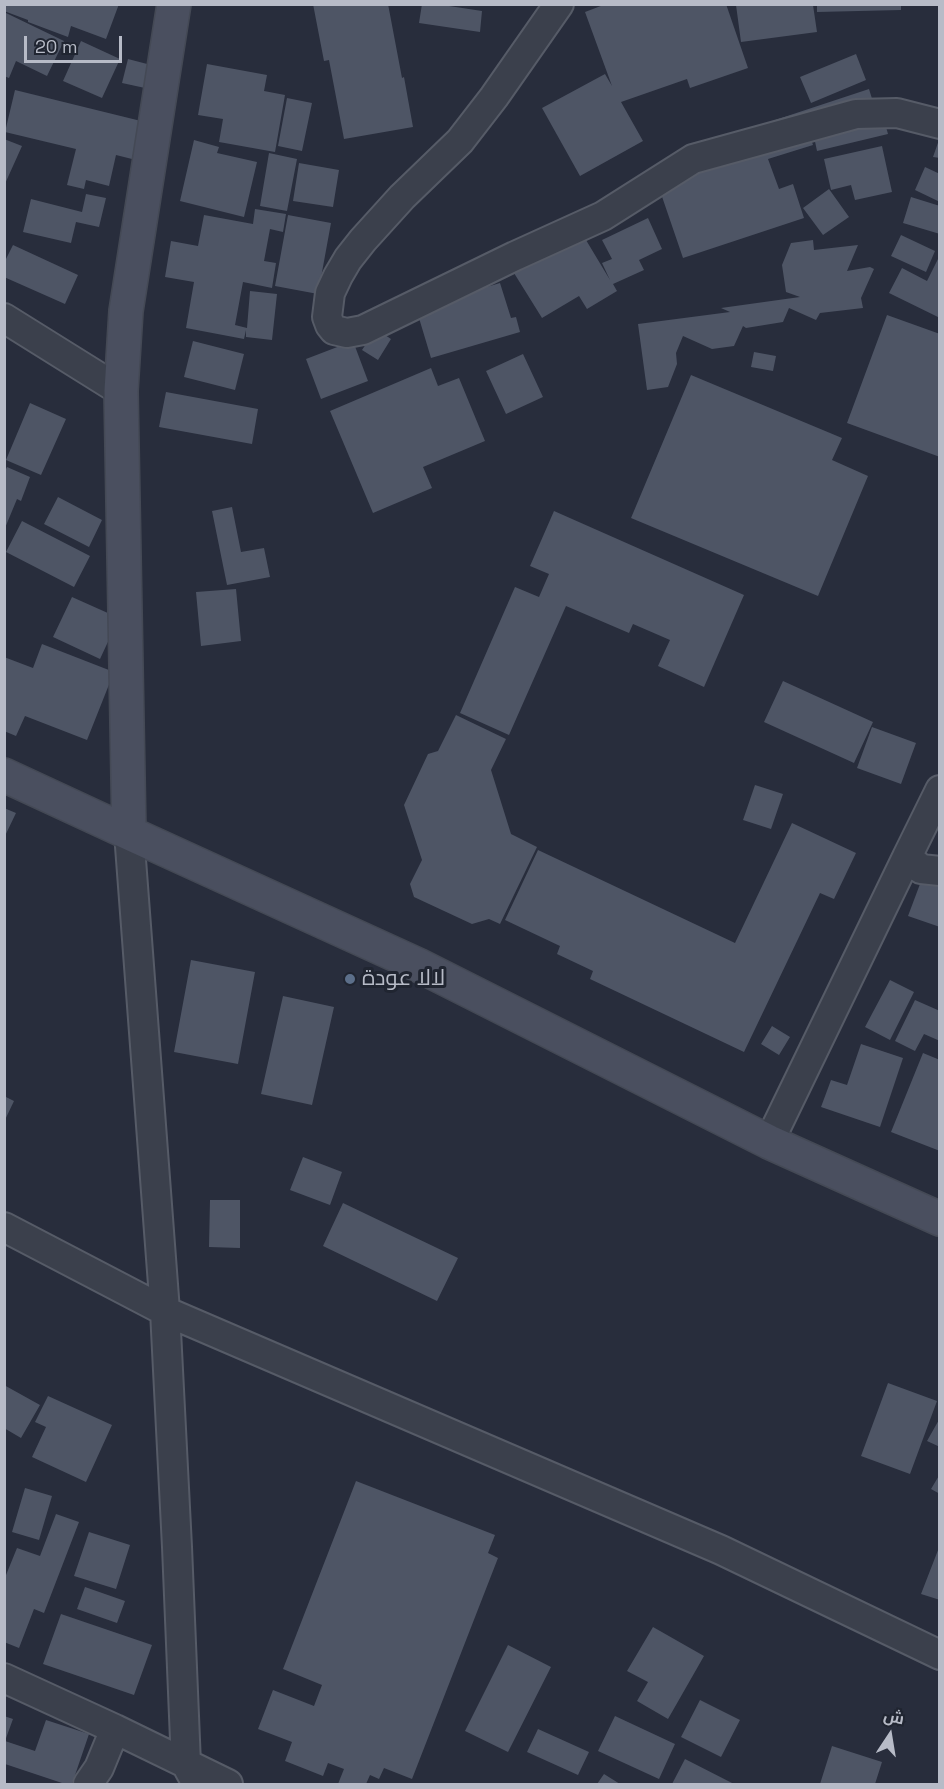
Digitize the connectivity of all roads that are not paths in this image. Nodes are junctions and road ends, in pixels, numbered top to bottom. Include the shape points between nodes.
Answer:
1 (174, 4) edge
2 (559, 4) edge
3 (939, 124) edge
4 (4, 318) edge
5 (121, 391) junction
6 (4, 774) edge
7 (939, 790) edge
8 (129, 833) junction
9 (907, 857) junction
10 (939, 871) edge
11 (769, 1143) junction
12 (939, 1219) edge
13 (4, 1227) edge
14 (165, 1311) junction
15 (939, 1655) edge
16 (4, 1677) edge
17 (115, 1729) junction
18 (192, 1774) edge
19 (88, 1785) edge
20 (228, 1785) edge

1 - 5 main road via 126,311
2 - 3 street via 460,141 402,197 348,259 330,293 327,317 334,330 363,330 603,216 693,159 856,114 897,113
4 - 5 street
5 - 8 main road
6 - 8 main road
7 - 9 street
8 - 11 main road via 418,965
8 - 14 street
9 - 10 street via 921,869
9 - 11 street
11 - 12 main road
13 - 14 street
14 - 15 street via 721,1550
14 - 18 street
16 - 17 street
17 - 18 street
17 - 19 street
18 - 20 street

